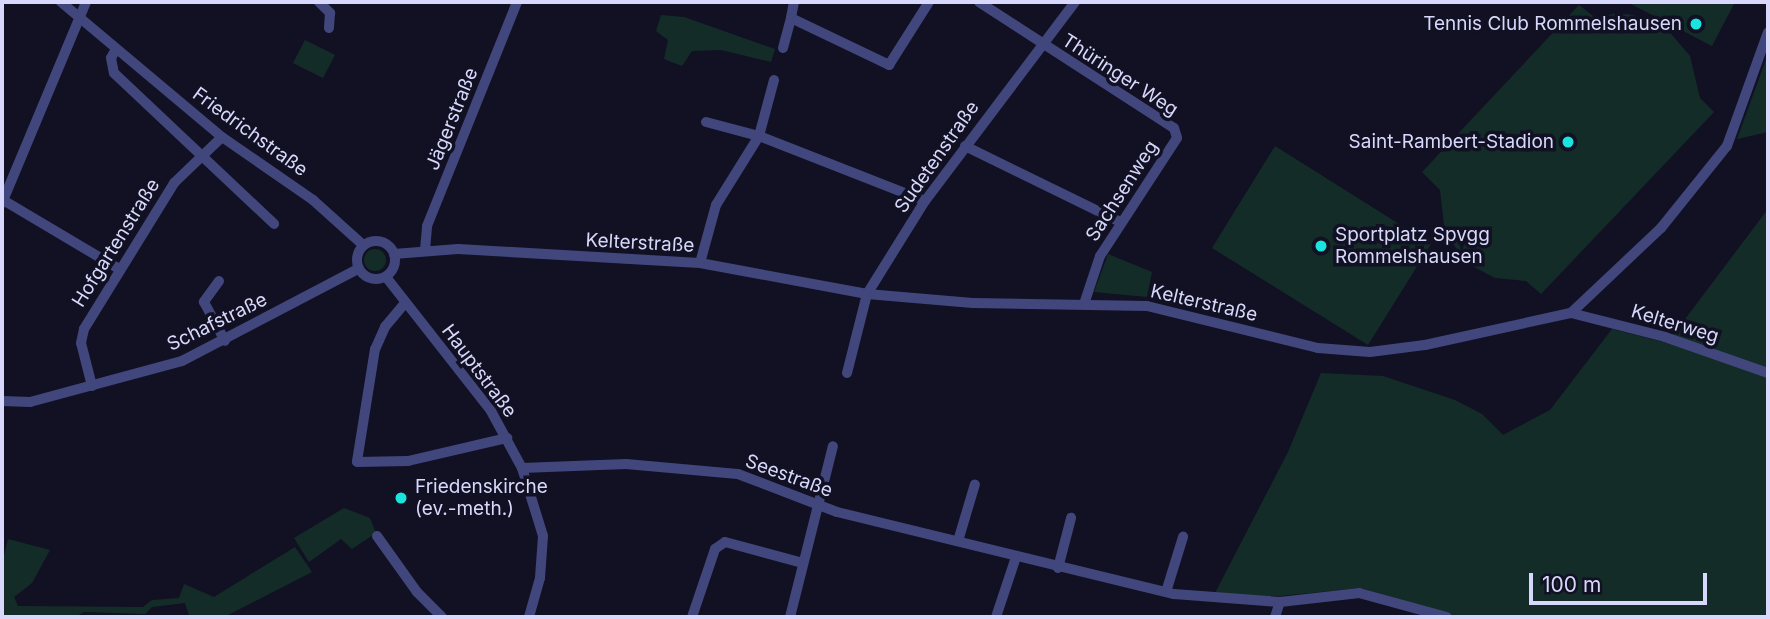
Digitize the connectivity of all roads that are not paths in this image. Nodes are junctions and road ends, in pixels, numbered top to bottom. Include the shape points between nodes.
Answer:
1 (61, 2) edge
2 (86, 2) edge
3 (319, 2) edge
4 (517, 2) edge
5 (794, 2) edge
6 (929, 2) edge
7 (979, 2) edge
8 (1075, 2) edge
9 (791, 18) junction
10 (77, 19) junction
11 (329, 28) dead end
12 (1768, 32) edge
13 (1040, 44) junction
14 (783, 48) dead end
15 (116, 49) junction
16 (774, 80) dead end
17 (706, 122) dead end
18 (759, 136) junction
19 (222, 137) junction
20 (1177, 138) joint
21 (965, 146) junction
22 (202, 155) junction
23 (2, 201) edge
24 (925, 201) junction
25 (1120, 222) junction
26 (274, 224) dead end
27 (363, 245) junction
28 (425, 250) junction
29 (394, 254) junction
30 (700, 263) junction
31 (119, 269) junction
32 (358, 269) junction
33 (386, 277) junction
34 (219, 281) dead end
35 (867, 294) junction
36 (405, 303) junction
37 (1084, 304) junction
38 (1571, 313) junction
39 (225, 341) junction
40 (847, 373) dead end
41 (1768, 373) edge
42 (92, 386) junction
43 (2, 401) edge
44 (508, 439) junction
45 (833, 446) dead end
46 (522, 468) junction
47 (975, 484) dead end
48 (819, 506) junction
49 (1072, 518) dead end
50 (377, 536) dead end
51 (1183, 537) dead end
52 (958, 541) junction
53 (1016, 557) junction
54 (803, 564) junction
55 (1058, 568) junction
56 (1166, 592) junction
57 (1280, 602) junction
58 (442, 617) edge
59 (529, 617) edge
60 (692, 617) edge
61 (790, 617) edge
62 (996, 617) edge
63 (1275, 617) edge
64 (1447, 617) edge

1 - 10 street, Friedrichstraße
2 - 10 street
3 - 11 street via 330,13
4 - 28 street, Jägerstraße via 427,226
5 - 9 street
6 - 9 street via 889,65
7 - 13 street
8 - 13 street, Sudetenstraße
9 - 14 street
10 - 15 street, Friedrichstraße
10 - 23 street
12 - 38 street via 1727,146 1702,182 1661,229
13 - 20 street, Thüringer Weg via 1174,128
13 - 21 street, Sudetenstraße
15 - 19 street, Friedrichstraße
15 - 22 street, Friedrichstraße via 110,64 114,73
16 - 18 street
17 - 18 street
18 - 24 street
18 - 30 street via 716,205
19 - 22 street, Hofgartenstraße
19 - 27 street, Friedrichstraße via 313,200
20 - 25 street, Sachsenweg
21 - 24 street, Sudetenstraße
21 - 25 street
22 - 26 street, Friedrichstraße
22 - 31 street, Hofgartenstraße via 174,183
23 - 31 street
24 - 35 street, Sudetenstraße
25 - 37 street, Sachsenweg via 1100,256
27 - 29 street via 383,243
27 - 32 street via 356,259
28 - 29 street, Kelterstraße
28 - 30 street, Kelterstraße
29 - 33 street via 393,268
30 - 35 street, Kelterstraße
31 - 42 street, Hofgartenstraße via 83,329 81,343
32 - 33 street via 369,278
32 - 39 street, Schafstraße
33 - 36 street, Hauptstraße
34 - 39 street via 204,302
35 - 37 street, Kelterstraße via 973,303
35 - 40 street, Sudetenstraße
36 - 44 street, Hauptstraße
36 - 44 street via 384,327 375,349 354,457 357,463 408,461
37 - 38 street, Kelterstraße via 1147,306 1318,348 1370,352
38 - 41 street, Kelterweg via 1665,337
39 - 42 street, Schafstraße via 182,361
42 - 43 street, Schafstraße via 30,402
44 - 46 street, Hauptstraße
45 - 48 street
46 - 48 street, Seestraße via 626,464 738,474
46 - 59 street, Hauptstraße via 543,537 540,578
47 - 52 street
48 - 52 street, Seestraße
48 - 54 street
49 - 55 street
50 - 58 street via 417,592
51 - 56 street
52 - 53 street, Seestraße
53 - 55 street, Seestraße
53 - 62 street
54 - 60 street via 725,542 715,549
54 - 61 street
55 - 56 street, Seestraße
56 - 57 street, Seestraße
57 - 63 street
57 - 64 street, Seestraße via 1359,593

